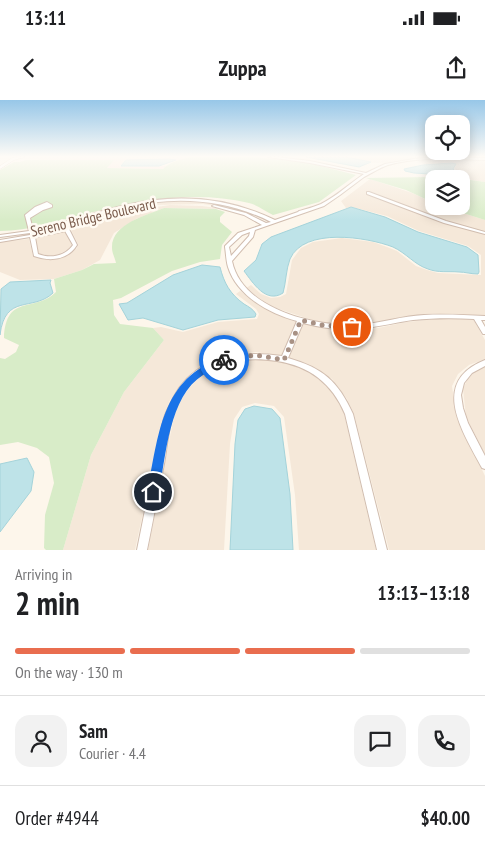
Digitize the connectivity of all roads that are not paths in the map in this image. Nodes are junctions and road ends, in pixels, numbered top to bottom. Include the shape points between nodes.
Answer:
1 (363, 178) edge
2 (368, 193) dead end
3 (36, 208) junction
4 (42, 209) junction
5 (28, 218) junction
6 (274, 221) junction
7 (265, 224) junction
8 (66, 227) junction
9 (253, 230) junction
10 (485, 233) edge
11 (31, 235) junction
12 (0, 236) edge
13 (0, 241) edge
14 (230, 243) junction
15 (243, 246) junction
16 (230, 260) junction
17 (476, 318) junction
18 (485, 318) edge
19 (301, 320) junction
20 (485, 332) edge
21 (284, 360) junction
22 (485, 363) edge
23 (485, 465) edge
24 (142, 550) edge
25 (382, 550) edge

1 - 6 street via 331,202
2 - 10 street via 445,222
3 - 4 street
3 - 4 street via 51,205
3 - 5 street
4 - 5 street
5 - 11 street
6 - 7 street
6 - 8 street, Sereno Bridge Boulevard via 250,210 225,204 181,200 127,206
7 - 8 street, Sereno Bridge Boulevard via 219,207 170,204 122,212
7 - 9 street
8 - 11 street, Sereno Bridge Boulevard
8 - 11 street via 75,245 64,255 47,258 36,255
9 - 14 street via 240,234
9 - 15 street
11 - 12 street, Sereno Bridge Boulevard
11 - 13 street, Sereno Bridge Boulevard
14 - 15 street
14 - 16 street via 227,248
15 - 16 street
16 - 19 street via 232,273 249,295 268,308
17 - 18 street
17 - 19 street via 434,316 352,327
17 - 20 street
19 - 21 street
21 - 24 street via 256,355 229,358 212,364 184,386 169,415
21 - 25 street via 317,374 329,382 343,399
22 - 23 street via 463,376 458,387 461,416

